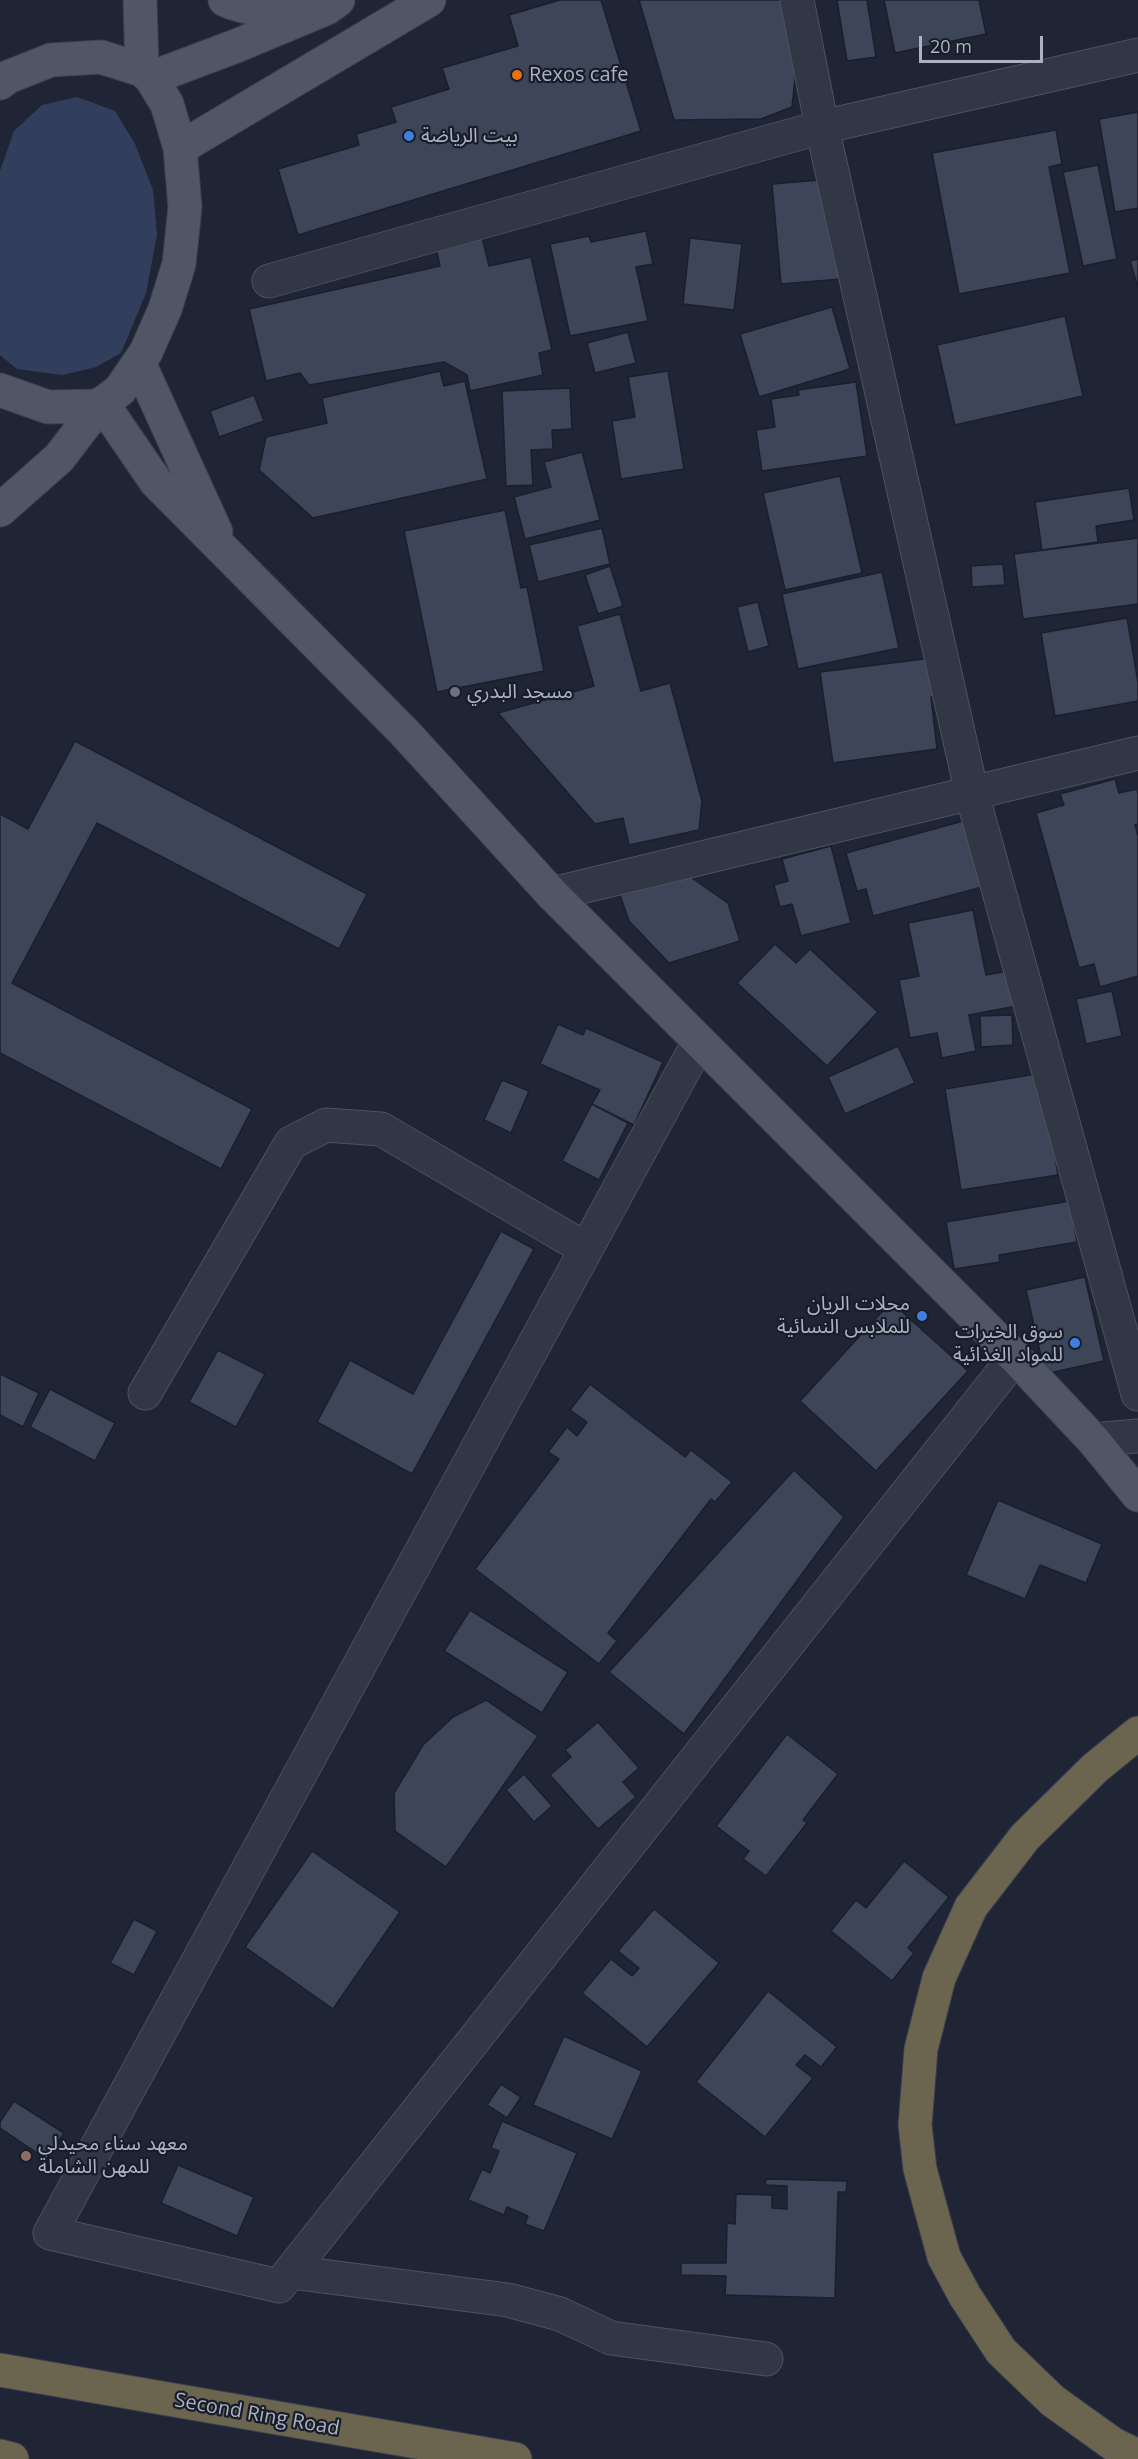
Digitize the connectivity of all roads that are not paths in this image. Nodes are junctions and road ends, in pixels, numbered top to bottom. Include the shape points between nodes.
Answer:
1 (140, 0) edge
2 (225, 0) edge
3 (429, 0) edge
4 (797, 0) edge
5 (333, 4) edge
6 (1138, 55) edge
7 (146, 74) junction
8 (0, 83) edge
9 (822, 127) junction
10 (180, 148) junction
11 (269, 281) dead end
12 (139, 363) junction
13 (0, 390) edge
14 (101, 404) junction
15 (0, 510) edge
16 (226, 556) junction
17 (1138, 753) edge
18 (972, 794) junction
19 (552, 894) junction
20 (699, 1042) junction
21 (586, 1249) junction
22 (1015, 1357) junction
23 (145, 1393) dead end
24 (1138, 1394) edge
25 (1138, 1436) edge
26 (1093, 1440) junction
27 (1138, 1495) edge
28 (1138, 1733) edge
29 (291, 2272) junction
30 (766, 2359) dead end
31 (0, 2370) edge
32 (0, 2456) edge
33 (1138, 2456) edge
34 (12, 2459) edge
35 (515, 2459) edge

1 - 7 main road
2 - 5 main road via 237,6 282,12
3 - 10 main road
4 - 9 street
5 - 7 main road via 236,46
6 - 9 street
7 - 8 main road via 101,57 51,60
7 - 10 main road via 167,104
9 - 11 street
9 - 18 street
10 - 12 main road via 185,207 179,264 165,309
12 - 14 main road via 120,390
12 - 16 main road
13 - 14 main road via 48,407
14 - 15 main road via 59,458
14 - 16 main road via 156,482
16 - 19 main road via 404,732
17 - 18 street
18 - 19 street
18 - 24 street
19 - 20 main road
20 - 21 street
20 - 22 main road
21 - 23 street via 381,1129 326,1125 291,1143
21 - 29 street via 50,2233 279,2286
22 - 26 main road
22 - 29 street
25 - 26 street
26 - 27 main road
28 - 33 highway via 1095,1768 1025,1837 971,1907 939,1978 921,2049 915,2125 920,2169 944,2257 1001,2351 1053,2401 1113,2444
29 - 30 street via 508,2300 560,2314 611,2338
31 - 35 highway, Second Ring Road
32 - 34 highway

